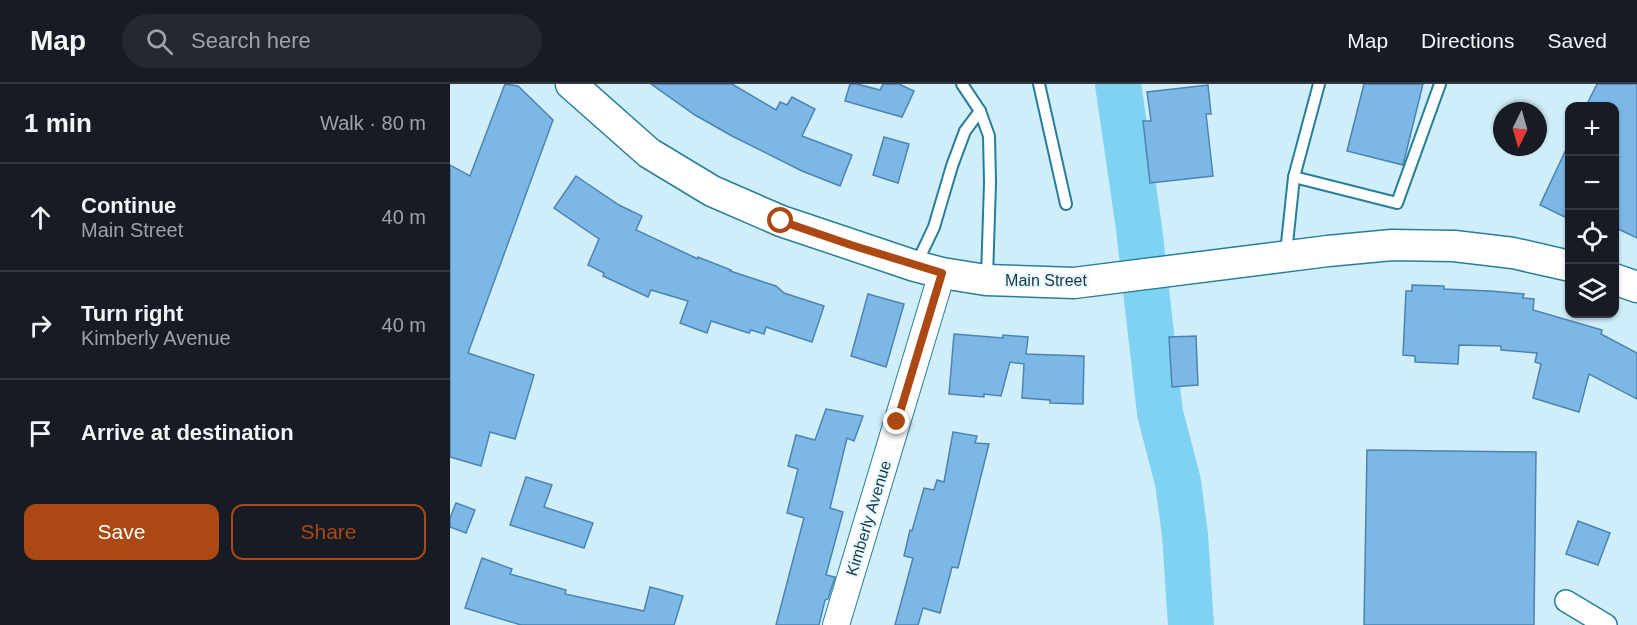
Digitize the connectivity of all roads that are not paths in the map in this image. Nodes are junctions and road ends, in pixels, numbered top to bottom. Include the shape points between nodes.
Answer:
1 (571, 84) edge
2 (962, 84) edge
3 (1039, 84) edge
4 (1319, 84) edge
5 (1440, 84) edge
6 (980, 111) junction
7 (1294, 177) junction
8 (1066, 204) dead end
9 (1285, 256) junction
10 (1565, 265) edge
11 (929, 269) junction
12 (986, 280) junction
13 (1619, 281) edge
14 (1637, 287) edge
15 (1566, 601) dead end
16 (836, 625) edge
17 (1606, 625) edge

1 - 11 main road, Main Street via 649,153 712,191 781,221
2 - 6 lane
3 - 8 lane
4 - 7 lane
5 - 7 lane via 1397,203
6 - 11 lane via 965,131 952,166 934,226
6 - 12 lane via 989,136
7 - 9 lane
9 - 10 main road, Main Street via 1392,245 1454,246 1513,253
9 - 12 main road, Main Street via 1074,283
11 - 12 main road, Main Street
11 - 16 street, Kimberly Avenue
13 - 14 main road
15 - 17 street

